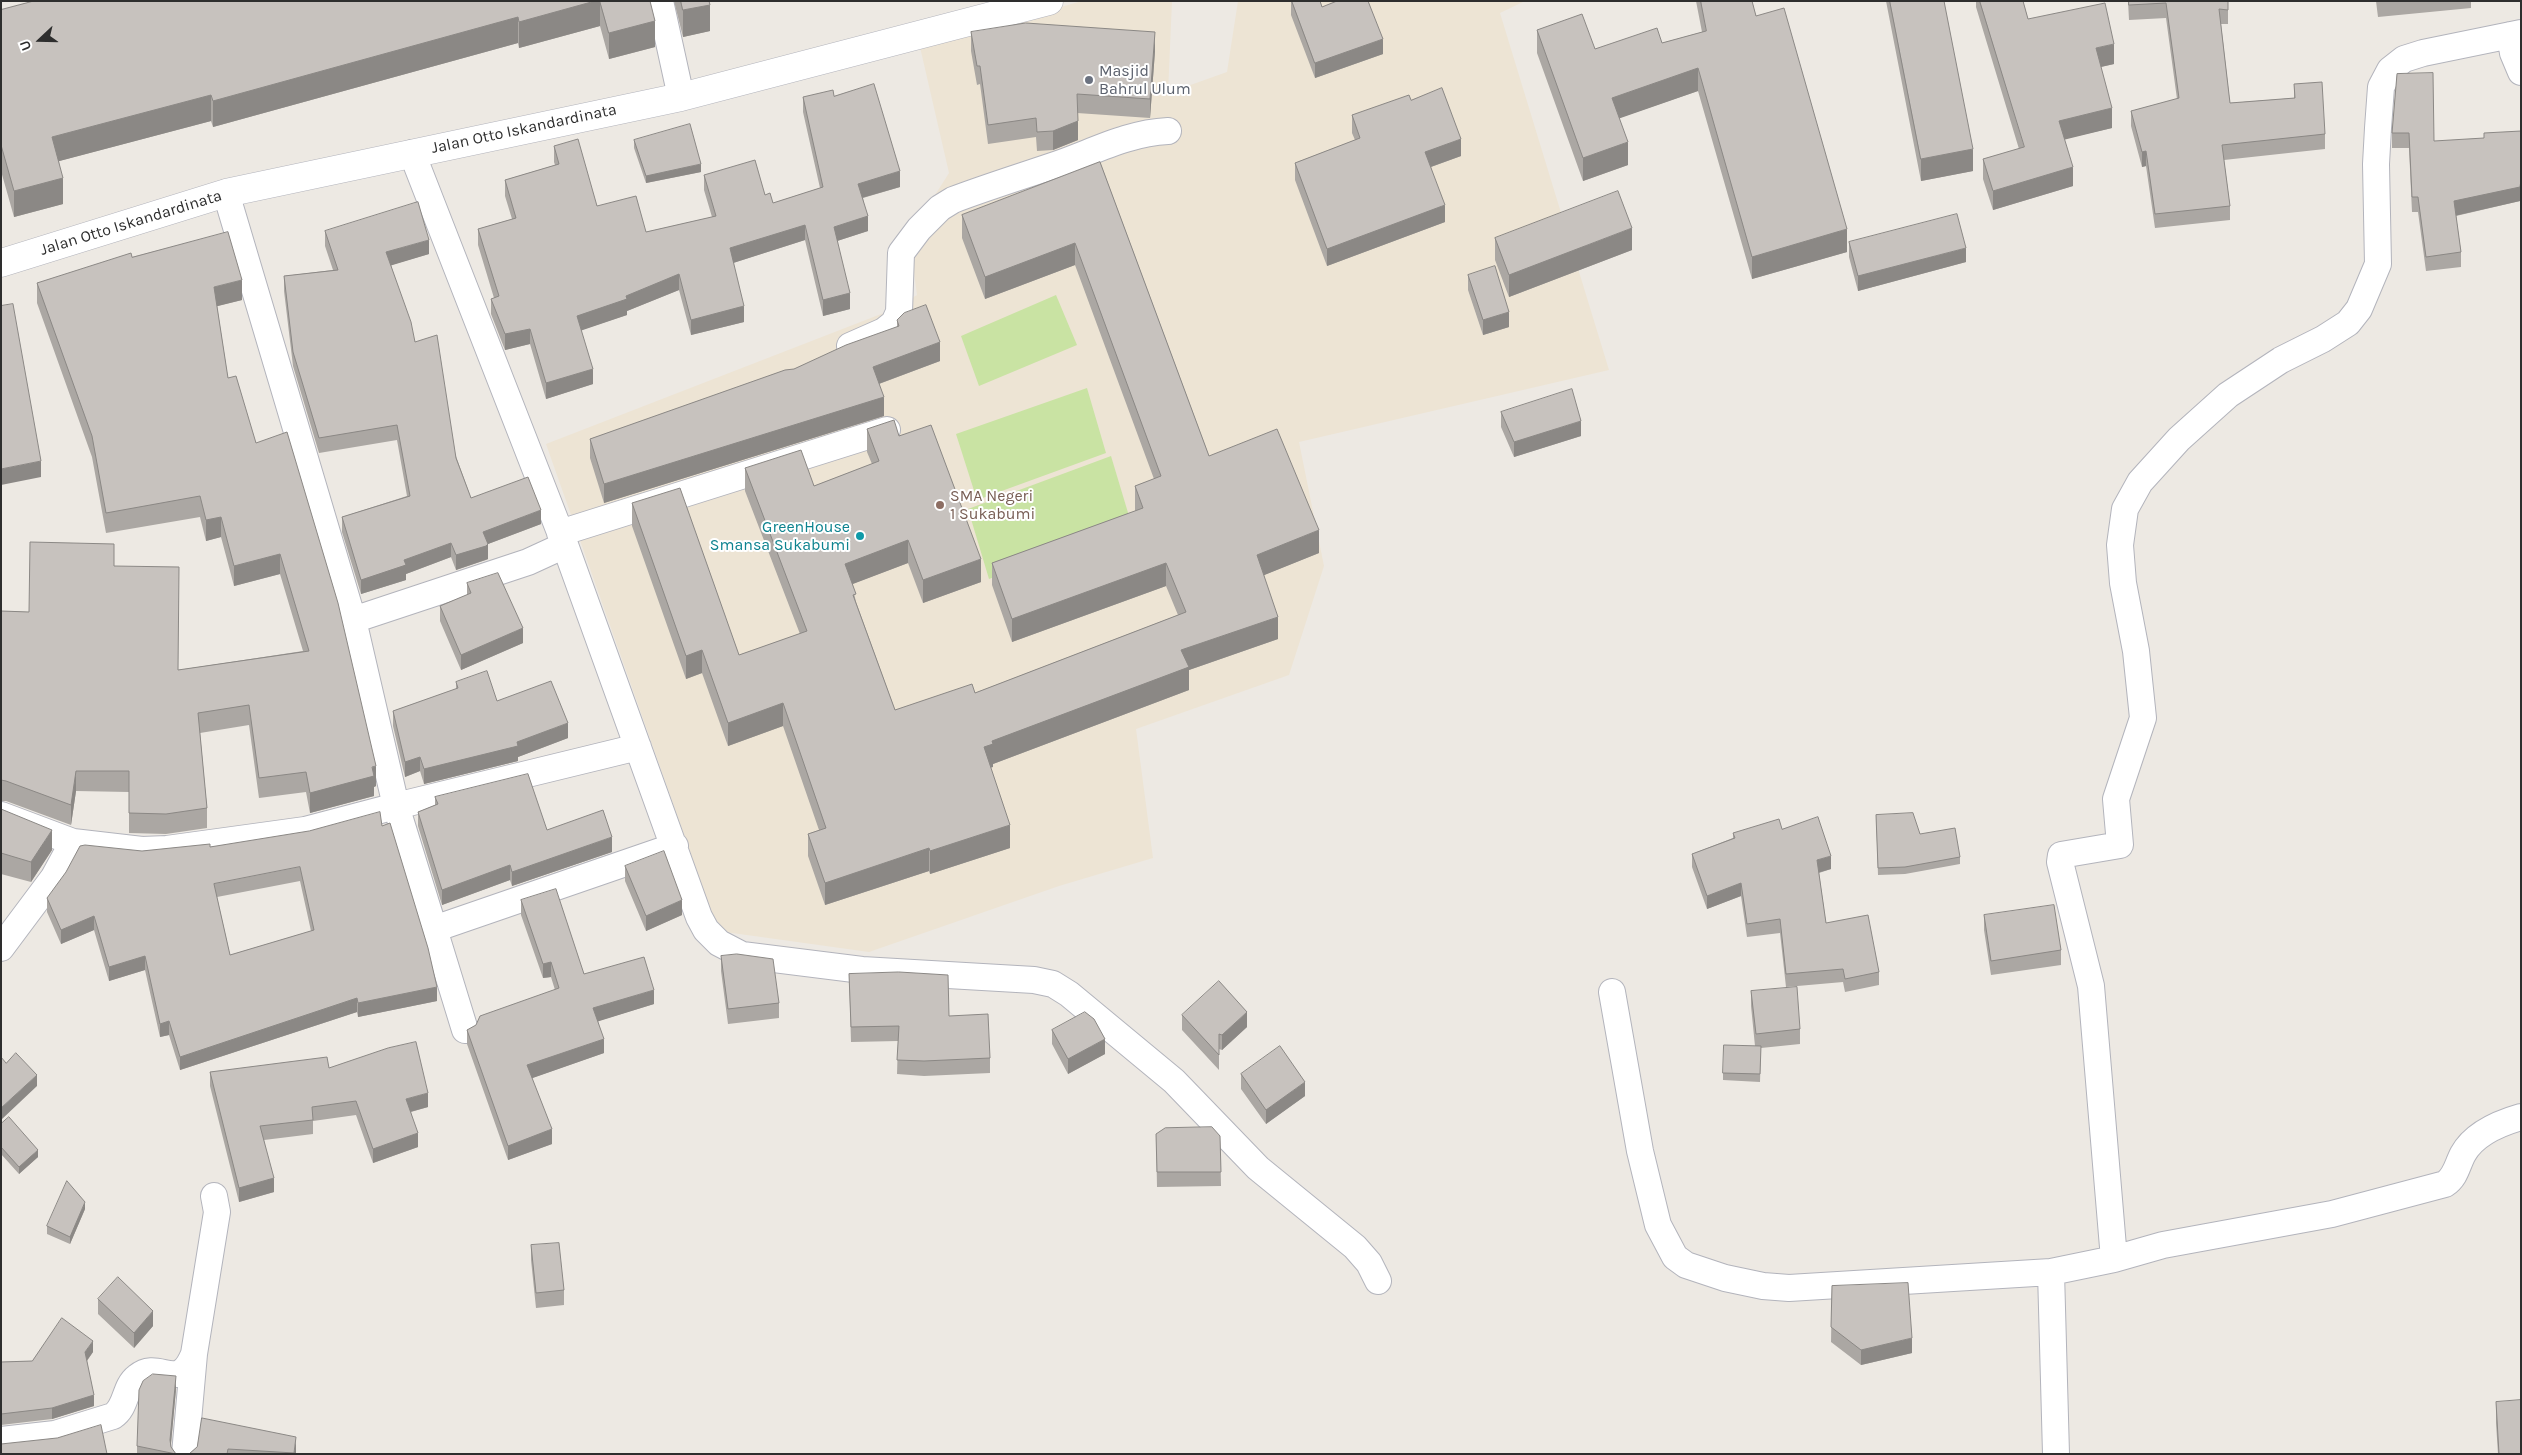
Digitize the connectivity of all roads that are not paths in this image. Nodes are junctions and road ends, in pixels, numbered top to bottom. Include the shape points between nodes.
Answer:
1 (660, 1) edge
2 (1049, 1) edge
3 (2515, 34) edge
4 (2521, 72) edge
5 (680, 97) junction
6 (1168, 131) dead end
7 (412, 153) junction
8 (226, 192) junction
9 (1, 263) edge
10 (832, 355) edge
11 (887, 430) edge
12 (563, 539) junction
13 (353, 620) junction
14 (638, 747) junction
15 (396, 806) junction
16 (1, 815) edge
17 (73, 842) junction
18 (675, 846) junction
19 (434, 929) junction
20 (1, 948) edge
21 (1612, 992) dead end
22 (466, 1030) edge
23 (2521, 1117) edge
24 (214, 1196) dead end
25 (2114, 1259) junction
26 (2051, 1272) junction
27 (1378, 1281) dead end
28 (194, 1354) junction
29 (1, 1440) edge
30 (185, 1454) edge
31 (2056, 1454) edge

1 - 5 street
2 - 5 main road, Jalan Otto Iskandardinata
3 - 4 street via 2513,53
3 - 25 street via 2423,53 2390,70 2381,86 2378,128 2378,264 2359,309 2348,323 2281,360 2228,395 2179,439 2140,482 2125,509 2120,545 2143,718 2116,799 2120,845 2061,855 2060,862 2090,986
5 - 7 main road, Jalan Otto Iskandardinata
6 - 10 street via 1142,133 1115,141 953,200 940,208 901,253 899,312 894,323 884,331
7 - 8 main road, Jalan Otto Iskandardinata
7 - 12 street
8 - 9 main road, Jalan Otto Iskandardinata
8 - 13 street
11 - 12 street
12 - 13 street via 528,562
12 - 14 street
13 - 15 street
14 - 15 street
14 - 18 street
15 - 17 street via 305,830 167,849
15 - 19 street
16 - 17 street
17 - 20 street via 54,877
18 - 19 street
18 - 27 street via 706,930 719,943 742,956 862,970 1034,980 1053,984 1070,994 1174,1081 1258,1168 1355,1247
19 - 22 street
21 - 26 street via 1640,1151 1658,1225 1675,1257 1686,1265 1734,1280 1789,1288
23 - 25 street via 2499,1123 2472,1143 2445,1184 2332,1214 2163,1245
24 - 28 street via 217,1212
25 - 26 street
26 - 31 street
28 - 29 street via 182,1373 173,1375 159,1371 137,1377 120,1412 113,1416 55,1434
28 - 30 street

